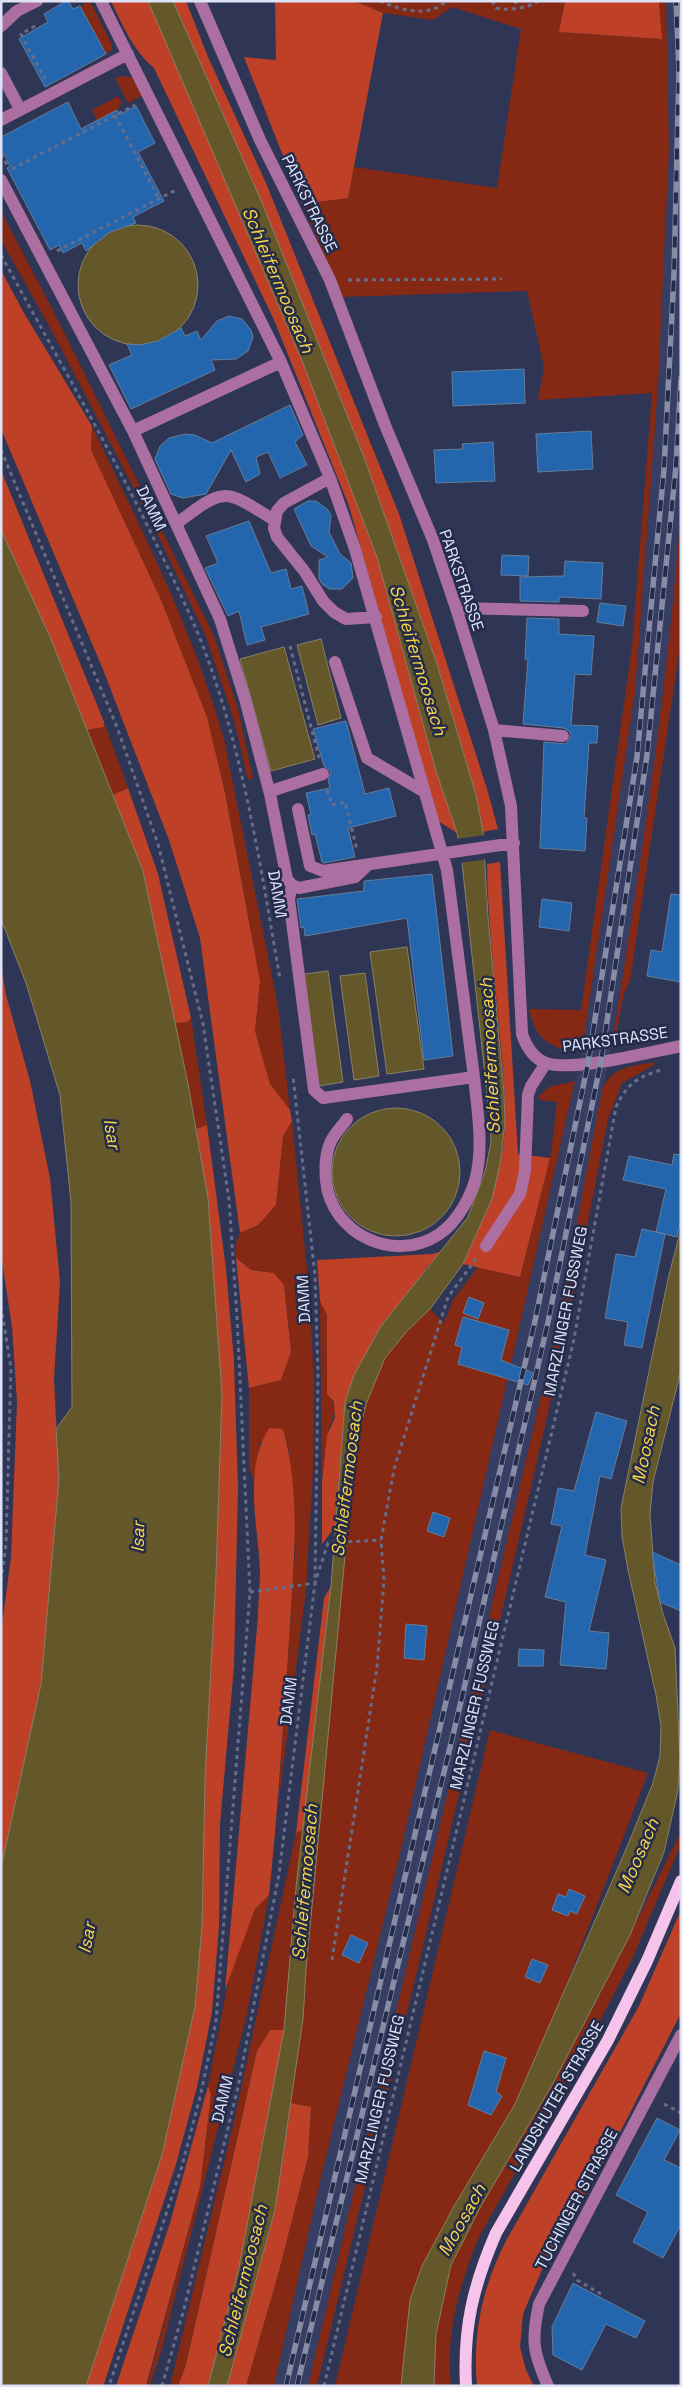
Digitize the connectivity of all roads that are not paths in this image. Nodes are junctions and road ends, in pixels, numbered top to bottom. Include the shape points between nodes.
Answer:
1 (37, 1) edge
2 (101, 1) edge
3 (200, 1) edge
4 (1, 26) edge
5 (128, 54) junction
6 (1, 73) edge
7 (20, 109) junction
8 (1, 120) edge
9 (1, 180) edge
10 (281, 362) junction
11 (133, 431) junction
12 (330, 478) junction
13 (274, 520) junction
14 (176, 524) junction
15 (456, 608) junction
16 (583, 611) dead end
17 (376, 617) junction
18 (335, 662) dead end
19 (494, 730) junction
20 (563, 736) dead end
21 (323, 774) road end
22 (423, 791) junction
23 (270, 794) junction
24 (298, 809) dead end
25 (514, 843) junction
26 (442, 854) junction
27 (365, 864) junction
28 (292, 885) junction
29 (681, 1046) edge
30 (546, 1063) junction
31 (474, 1077) junction
32 (347, 1119) dead end
33 (486, 1246) road end
34 (681, 1881) edge
35 (681, 2035) edge
36 (466, 2386) edge
37 (548, 2386) edge

1 - 4 street via 17,11
2 - 5 street
3 - 15 street, PARKSTRASSE via 260,140 330,280 433,540
5 - 7 street
5 - 10 street
6 - 7 street
7 - 8 street
9 - 11 street
10 - 11 street
10 - 12 street
11 - 14 street
12 - 13 street via 284,503
12 - 17 street
13 - 14 street via 226,495 203,503
13 - 17 street via 277,537 305,572 322,601 346,619
14 - 23 street via 220,619
15 - 16 street
15 - 19 street, PARKSTRASSE
17 - 22 street
18 - 22 street via 367,758
19 - 20 street
19 - 25 street, PARKSTRASSE via 510,806
21 - 23 street
22 - 26 street
23 - 28 street via 287,879
24 - 27 street via 310,866 323,871
25 - 26 street
25 - 30 street, PARKSTRASSE via 522,1034 526,1046
26 - 27 street
26 - 31 street
27 - 28 street via 355,877 299,888
28 - 31 street via 289,899 317,1095 330,1098
29 - 30 street, PARKSTRASSE via 588,1063
30 - 33 street via 528,1095 525,1171 520,1194
31 - 32 street via 480,1149 477,1173 468,1198 455,1219 438,1235 414,1245 383,1245 359,1236 340,1218 327,1196 324,1164 332,1140
34 - 36 main road, LANDSHUTER STRASSE via 608,2040 490,2248 472,2294 464,2358
35 - 37 street, TUCHINGER STRASSE via 539,2304 533,2334 535,2356

